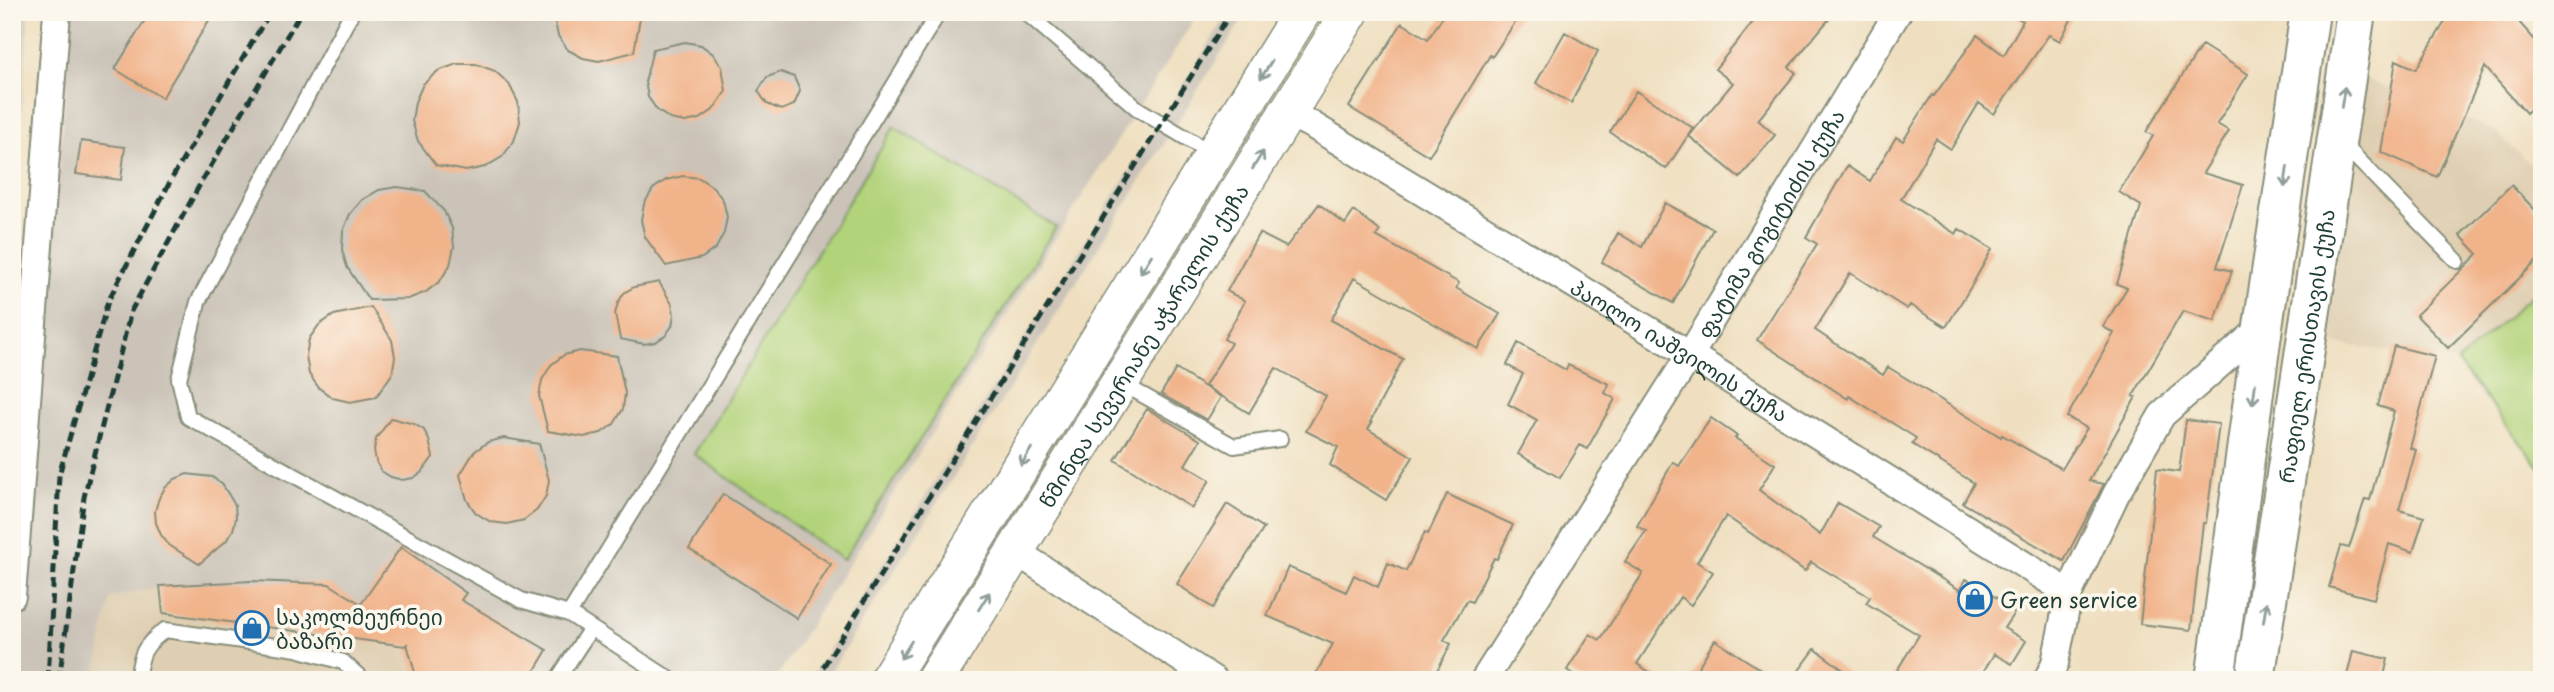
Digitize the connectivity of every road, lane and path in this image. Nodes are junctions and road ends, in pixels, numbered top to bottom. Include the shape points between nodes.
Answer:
1 (57, 12) edge
2 (352, 12) edge
3 (939, 12) edge
4 (1025, 12) edge
5 (1302, 12) edge
6 (1350, 12) edge
7 (1898, 12) edge
8 (2310, 12) edge
9 (2356, 12) edge
10 (1288, 113) junction
11 (2337, 138) junction
12 (1214, 154) junction
13 (2458, 261) dead end
14 (2263, 326) junction
15 (1690, 355) junction
16 (1120, 382) junction
17 (20, 416) edge
18 (1280, 439) dead end
19 (1015, 551) junction
20 (14, 563) edge
21 (2069, 593) junction
22 (12, 596) edge
23 (569, 614) junction
24 (591, 628) junction
25 (137, 680) edge
26 (363, 680) edge
27 (557, 680) edge
28 (671, 680) edge
29 (888, 680) edge
30 (935, 680) edge
31 (1214, 680) edge
32 (1484, 680) edge
33 (2047, 680) edge
34 (2215, 680) edge
35 (2255, 680) edge

1 - 17 street
2 - 23 lane via 198,302 179,379 188,417 521,600
3 - 23 lane
4 - 12 lane via 1138,109
5 -> 12 main road, წმინდა სევერიანე აჭარელის ქუჩა
6 - 10 main road, წმინდა სევერიანე აჭარელის ქუჩა
7 - 15 street, ფატიმა გოგიტიძის ქუჩა
8 -> 14 main road, რაფიელ ერისთავის ქუჩა
11 -> 9 main road, რაფიელ ერისთავის ქუჩა
10 - 15 street, პაოლო იაშვილის ქუჩა
16 -> 10 main road, წმინდა სევერიანე აჭარელის ქუჩა
11 - 13 lane
35 -> 11 main road, რაფიელ ერისთავის ქუჩა
12 -> 29 main road, წმინდა სევერიანე აჭარელის ქუჩა
14 - 21 street via 2162,415 2116,494
14 -> 34 main road, რაფიელ ერისთავის ქუჩა
15 - 21 street, პაოლო იაშვილის ქუჩა
15 - 32 street, ფატიმა გოგიტიძის ქუჩა
16 - 18 lane via 1234,446
16 - 19 main road, წმინდა სევერიანე აჭარელის ქუჩა
17 - 20 street
30 -> 19 main road, წმინდა სევერიანე აჭარელის ქუჩა
19 - 31 street
20 - 22 street
21 - 33 street via 2055,663
23 - 24 lane
24 - 27 lane
24 - 28 lane
25 - 26 lane via 141,655 165,630 297,649 344,662

